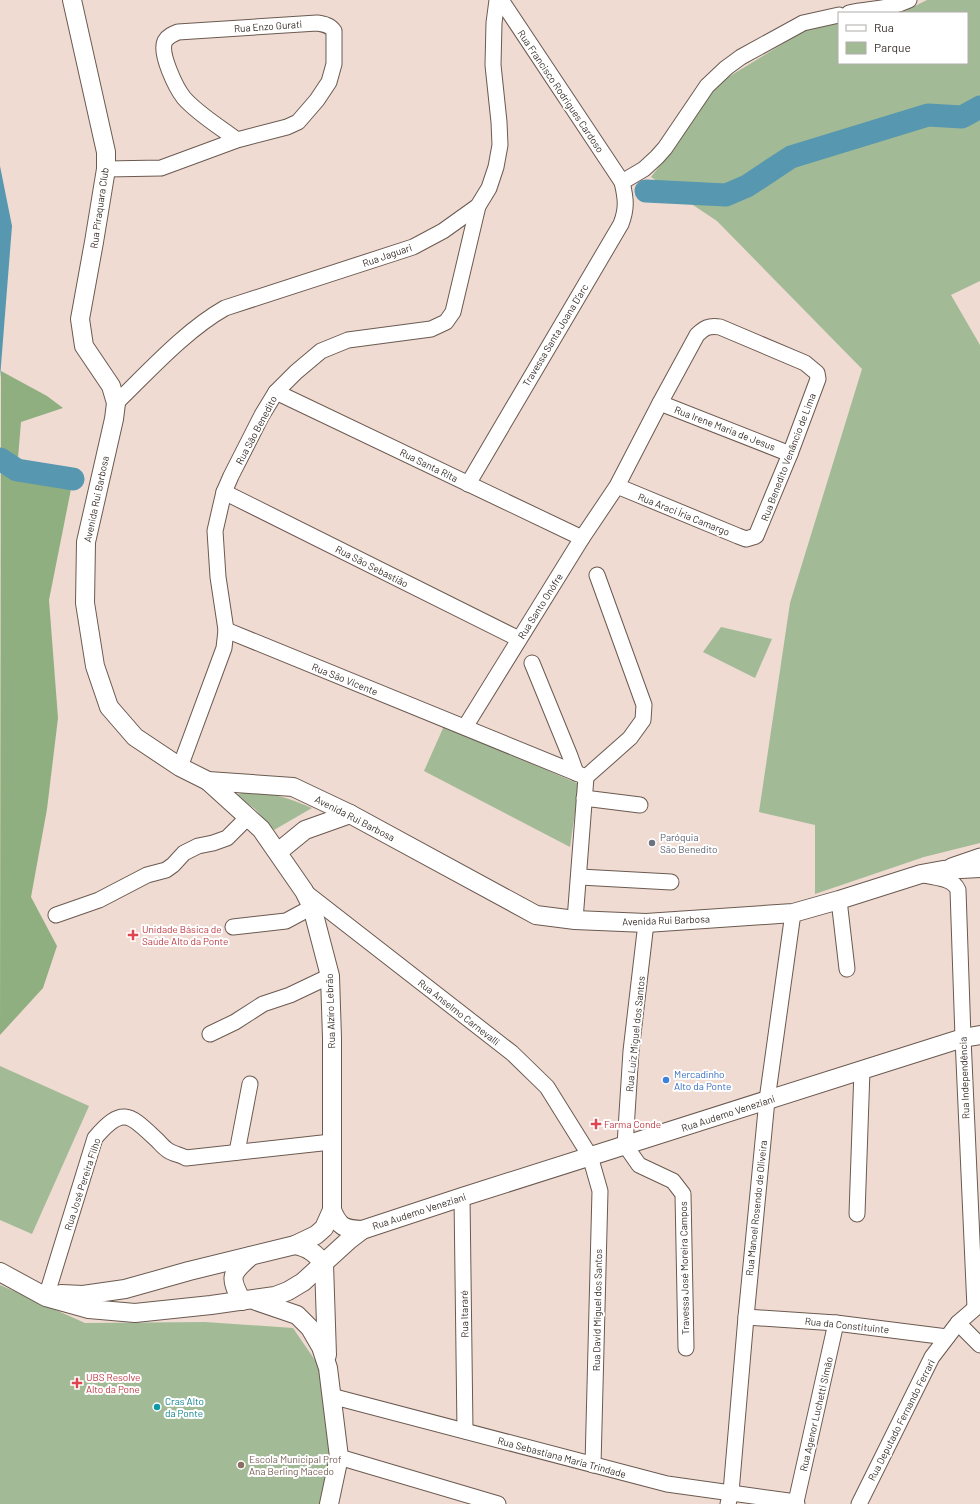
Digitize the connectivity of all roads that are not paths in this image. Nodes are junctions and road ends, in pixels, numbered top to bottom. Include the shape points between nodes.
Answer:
1 (72, 0) edge
2 (497, 0) edge
3 (501, 0) edge
4 (909, 0) edge
5 (856, 12) edge
6 (838, 15) edge
7 (237, 140) junction
8 (106, 169) junction
9 (622, 182) junction
10 (478, 206) junction
11 (84, 346) joint
12 (817, 373) joint
13 (276, 392) junction
14 (116, 403) junction
15 (660, 403) junction
16 (790, 454) junction
17 (468, 484) junction
18 (617, 486) junction
19 (224, 492) junction
20 (582, 538) junction
21 (752, 538) joint
22 (597, 575) dead end
23 (226, 630) junction
24 (519, 640) junction
25 (532, 663) dead end
26 (465, 727) junction
27 (180, 767) junction
28 (581, 775) junction
29 (208, 781) junction
30 (584, 798) junction
31 (640, 805) dead end
32 (350, 814) junction
33 (248, 817) junction
34 (278, 852) junction
35 (980, 856) edge
36 (980, 868) edge
37 (942, 870) junction
38 (921, 874) junction
39 (580, 877) junction
40 (671, 882) dead end
41 (308, 899) junction
42 (839, 900) junction
43 (793, 913) junction
44 (56, 915) dead end
45 (575, 920) junction
46 (646, 923) junction
47 (233, 927) dead end
48 (847, 969) dead end
49 (330, 976) junction
50 (210, 1034) dead end
51 (971, 1037) edge
52 (862, 1070) junction
53 (250, 1084) dead end
54 (767, 1100) junction
55 (331, 1142) junction
56 (625, 1145) junction
57 (237, 1152) junction
58 (590, 1156) junction
59 (462, 1197) junction
60 (332, 1210) junction
61 (857, 1214) dead end
62 (362, 1230) junction
63 (295, 1245) junction
64 (251, 1256) junction
65 (324, 1264) junction
66 (0, 1272) edge
67 (44, 1294) junction
68 (247, 1301) junction
69 (977, 1306) edge
70 (746, 1317) junction
71 (836, 1323) junction
72 (958, 1323) junction
73 (947, 1337) junction
74 (980, 1345) edge
75 (686, 1348) dead end
76 (328, 1368) junction
77 (331, 1396) junction
78 (465, 1431) junction
79 (339, 1457) junction
80 (593, 1465) junction
81 (730, 1498) edge
82 (797, 1503) edge
83 (329, 1504) edge
84 (498, 1504) edge
85 (859, 1504) edge

1 - 8 main road, Rua Piraquara Club via 106,152
2 - 10 street, Rua Jaguari via 493,66 500,145 489,188
3 - 9 street, Rua Francisco Rodrigues Cardoso
4 - 5 street via 899,5
6 - 9 street via 803,23 726,68 707,86 657,157 644,169
7 - 7 street, Rua Enzo Gurati via 286,127 298,122 308,111 329,82 334,64 332,28 317,23 178,32 170,35 165,41 164,48 178,89 184,98
7 - 8 street, Rua Enzo Gurati via 161,168
8 - 11 main road, Rua Piraquara Club via 80,320
9 - 17 street, Travessa Santa Joana D'arc via 626,212 621,224
10 - 13 street, Rua São Benedito via 453,312 446,322 432,329 348,340 321,351
10 - 14 street, Rua Jaguari via 443,231 413,247 225,308 191,333
11 - 14 main road, Avenida Rui Barbosa via 111,386
12 - 15 street, Rua Santo Onófre via 805,363 720,327 712,326 703,328 697,335
12 - 16 street, Rua Benedito Venâncio de Lima via 818,379
13 - 17 street, Rua Santa Rita
13 - 19 street, Rua São Benedito
14 - 27 main road, Avenida Rui Barbosa via 86,542 84,603 95,666 109,707 135,737
15 - 16 street, Rua Irene Maria de Jesus
15 - 18 street, Rua Santo Onófre
16 - 21 street, Rua Benedito Venâncio de Lima via 759,531
17 - 20 street, Rua Santa Rita
18 - 20 street, Rua Santo Onófre
18 - 21 street, Rua Araci Íria Camargo via 738,536
19 - 23 street, Rua São Benedito via 215,531 218,577
19 - 24 street, Rua São Sebastião
20 - 24 street, Rua Santo Onófre
22 - 28 street via 644,705 643,720 630,738
23 - 26 street, Rua São Vicente
23 - 27 street, Rua São Benedito via 224,648
24 - 26 street, Rua Santo Onófre
25 - 28 street via 570,756
26 - 28 street, Rua São Vicente
27 - 29 main road, Avenida Rui Barbosa
28 - 30 street
29 - 32 main road, Avenida Rui Barbosa via 293,787
29 - 33 main road, Rua Alzíro Lebrão
30 - 31 street
30 - 39 street
32 - 34 main road via 305,830
32 - 45 main road, Avenida Rui Barbosa via 536,915
33 - 34 main road, Rua Alzíro Lebrão via 261,829
33 - 44 street via 227,838 184,853 166,870 147,875 99,900
34 - 41 main road, Rua Alzíro Lebrão
35 - 37 street
36 - 37 main road, Avenida Rui Barbosa
37 - 38 main road, Avenida Rui Barbosa
38 - 42 main road, Avenida Rui Barbosa
38 - 51 street, Rua Independência via 950,881 958,890
39 - 40 street
39 - 45 street
41 - 47 street via 286,921
41 - 49 main road, Rua Alzíro Lebrão
41 - 58 street, Rua Anselmo Carnevalli via 512,1053 547,1087
42 - 43 main road, Avenida Rui Barbosa
42 - 48 street
43 - 46 main road, Avenida Rui Barbosa
43 - 54 street, Rua Manoel Rosendo de Oliveira
45 - 46 main road, Avenida Rui Barbosa
46 - 56 street, Rua Luiz Miguel dos Santos via 631,1051
49 - 50 street via 290,995 263,1004
49 - 55 main road, Rua Alzíro Lebrão
51 - 52 main road, Rua Audemo Veneziani
51 - 69 street, Rua Independência
52 - 54 main road, Rua Audemo Veneziani
52 - 61 street
53 - 57 street
54 - 56 main road, Rua Audemo Veneziani
54 - 70 street, Rua Manoel Rosendo de Oliveira
55 - 57 street, Rua José Pereira Filho
55 - 60 main road, Rua Alzíro Lebrão
56 - 58 main road, Rua Audemo Veneziani
56 - 75 street, Travessa José Moreira Campos via 639,1165 673,1181 683,1194
57 - 67 street, Rua José Pereira Filho via 186,1158 168,1151 130,1117 121,1116 106,1125 95,1138
58 - 59 main road, Rua Audemo Veneziani
58 - 80 street, Rua David Miguel dos Santos via 600,1191
59 - 62 main road, Rua Audemo Veneziani
59 - 78 street, Rua Itararé
60 - 62 main road, Rua Audemo Veneziani via 342,1226 350,1230
60 - 63 main road, Rua Audemo Veneziani via 324,1228
62 - 65 main road, Rua Audemo Veneziani
63 - 64 main road, Rua Audemo Veneziani
63 - 65 main road via 314,1253
64 - 67 main road, Rua Audemo Veneziani via 125,1289 83,1295
64 - 68 main road via 233,1275 234,1286
65 - 68 main road, Rua Audemo Veneziani via 288,1291
65 - 76 main road
66 - 67 main road, Rua Audemo Veneziani
67 - 68 main road, Rua Audemo Veneziani via 89,1309 134,1313
68 - 76 main road via 297,1315 310,1328 321,1347
69 - 72 street, Rua Deputado Fernando Ferrari
70 - 71 street, Rua da Constituinte
70 - 81 street, Rua Manoel Rosendo de Oliveira
71 - 73 street, Rua da Constituinte
71 - 82 street, Rua Agenor Luchetti Simão
72 - 73 street, Rua Deputado Fernando Ferrari
72 - 74 street
73 - 85 street, Rua Deputado Fernando Ferrari via 932,1357
76 - 77 main road
77 - 78 street, Rua Sebastiana Maria Trindade
77 - 79 main road
78 - 80 street, Rua Sebastiana Maria Trindade
79 - 83 main road
79 - 84 street
80 - 81 street, Rua Sebastiana Maria Trindade
81 - 82 street, Rua Sebastiana Maria Trindade

